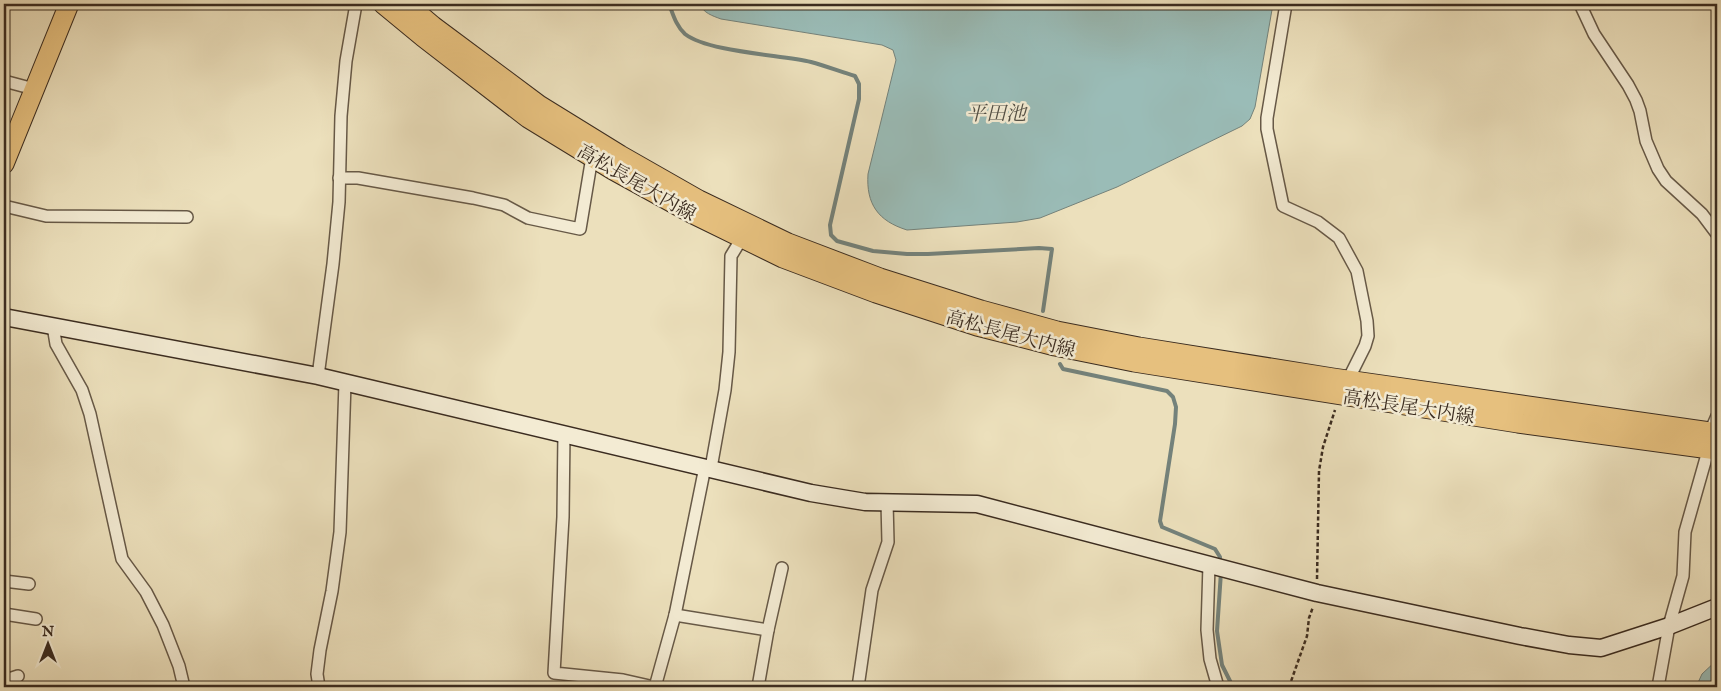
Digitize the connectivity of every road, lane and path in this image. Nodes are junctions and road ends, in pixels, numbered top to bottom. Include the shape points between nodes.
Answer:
1 (69, 4) edge
2 (356, 4) edge
3 (383, 4) edge
4 (406, 4) edge
5 (1286, 4) edge
6 (1580, 4) edge
7 (4, 81) edge
8 (34, 89) junction
9 (5, 156) edge
10 (592, 157) junction
11 (340, 178) junction
12 (4, 206) edge
13 (187, 217) dead end
14 (1717, 234) edge
15 (742, 238) junction
16 (4, 317) edge
17 (54, 326) junction
18 (318, 376) junction
19 (345, 383) junction
20 (1343, 389) junction
21 (564, 433) junction
22 (1714, 436) edge
23 (708, 468) junction
24 (887, 502) junction
25 (1209, 565) junction
26 (782, 568) dead end
27 (4, 581) edge
28 (29, 584) dead end
29 (1317, 593) junction
30 (1717, 607) edge
31 (4, 614) edge
32 (676, 615) junction
33 (36, 619) dead end
34 (1669, 626) junction
35 (768, 630) junction
36 (18, 676) dead end
37 (4, 686) edge
38 (184, 687) edge
39 (319, 687) edge
40 (654, 687) edge
41 (758, 687) edge
42 (858, 687) edge
43 (1218, 687) edge
44 (1288, 687) edge
45 (1658, 687) edge

1 - 8 main road
2 - 11 street via 346,61
3 - 10 main road, 高松長尾大内線 via 528,118
4 - 20 main road, 高松長尾大内線 via 547,110 699,200 788,243 880,278 1058,331
5 - 20 street via 1267,129 1283,206 1318,222 1339,238 1357,271 1368,336
6 - 14 street via 1594,34 1636,100 1646,141 1658,169
7 - 8 street
8 - 9 main road
10 - 11 street via 580,229 528,218 504,205 473,198 358,178
10 - 15 main road, 高松長尾大内線
11 - 18 street via 333,264
12 - 13 street via 46,216
15 - 20 main road, 高松長尾大内線 via 783,258 876,293 977,326 1055,346 1134,362
15 - 23 street via 731,256 730,352
16 - 17 street
17 - 18 street
17 - 38 street via 56,344 82,390 90,414 122,559 146,592 163,625
18 - 19 street
19 - 21 street
19 - 39 street via 340,532 320,650
20 - 22 main road, 高松長尾大内線 via 1518,423
20 - 29 path via 1323,447 1319,471
21 - 23 street
21 - 40 street via 554,673 623,680
22 - 34 street via 1685,532 1683,576
23 - 24 street via 811,493 865,502
23 - 32 street
24 - 25 street via 977,504
24 - 42 street via 888,542 872,590
25 - 29 street
25 - 43 street via 1207,630 1210,659
26 - 35 street
27 - 28 street
29 - 34 street via 1569,645 1601,648
29 - 44 path via 1307,636
30 - 34 street
31 - 33 street
32 - 35 street
32 - 40 street
34 - 45 street
35 - 41 street
36 - 37 street via 6,680

